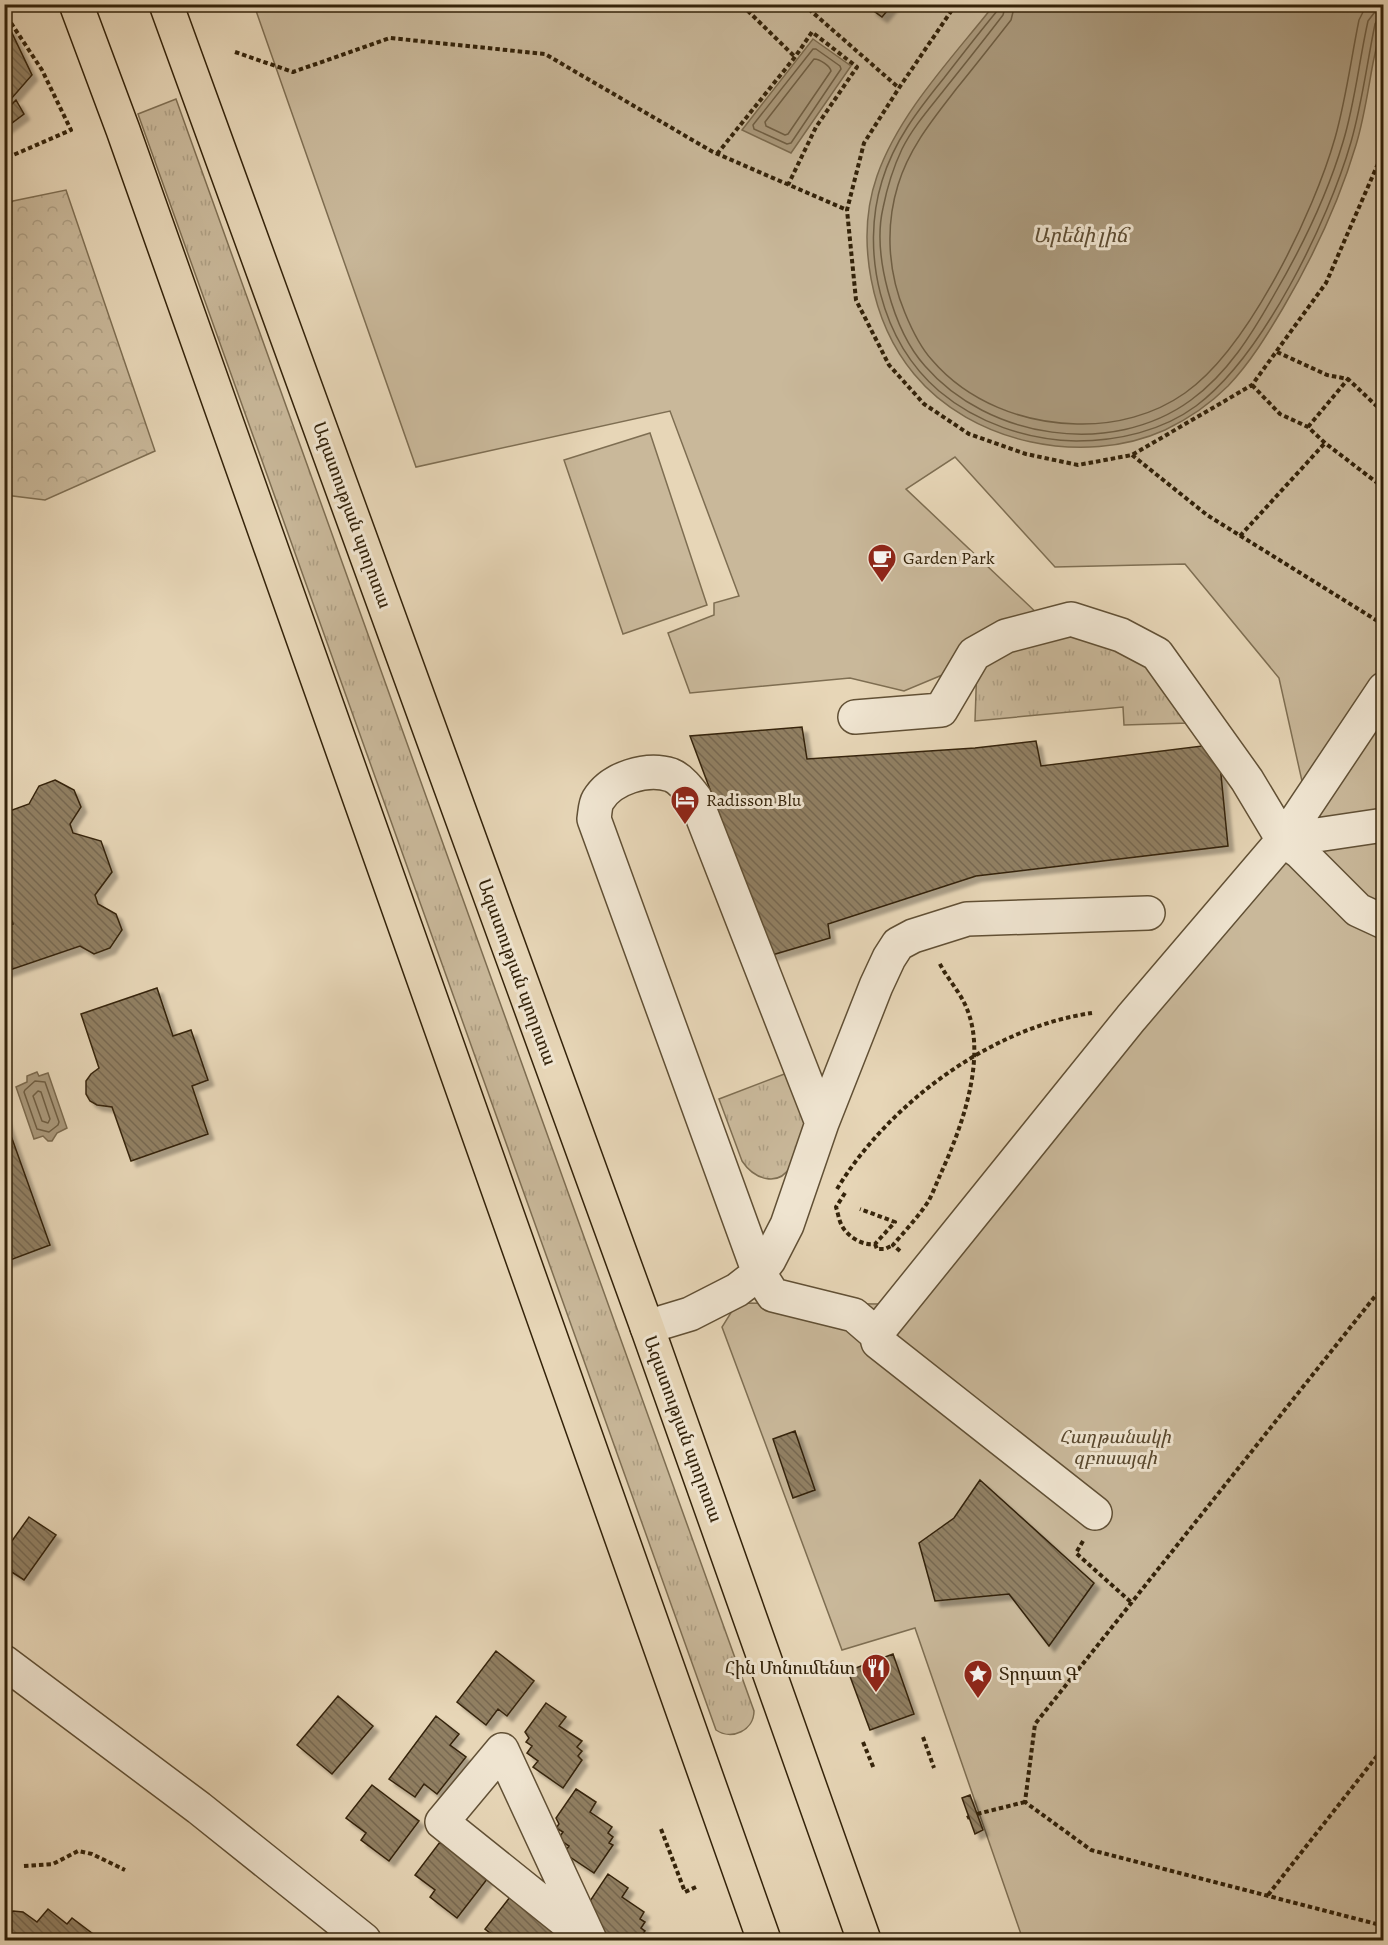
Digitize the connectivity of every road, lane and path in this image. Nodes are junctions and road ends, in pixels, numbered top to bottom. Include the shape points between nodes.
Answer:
1 (76, 4) edge
2 (166, 4) edge
3 (750, 4) edge
4 (803, 4) edge
5 (957, 4) edge
6 (4, 21) edge
7 (235, 52) dead end
8 (795, 57) junction
9 (898, 88) junction
10 (1383, 150) edge
11 (717, 154) junction
12 (4, 159) edge
13 (788, 184) junction
14 (846, 210) junction
15 (1277, 352) junction
16 (1348, 379) junction
17 (1252, 385) junction
18 (1383, 413) edge
19 (1308, 428) junction
20 (1325, 443) junction
21 (1132, 455) junction
22 (1383, 488) edge
23 (1240, 537) junction
24 (1383, 625) edge
25 (1383, 689) edge
26 (855, 717) dead end
27 (1383, 825) edge
28 (1283, 840) junction
29 (1148, 913) dead end
30 (1383, 922) edge
31 (938, 960) dead end
32 (1102, 1012) dead end
33 (973, 1055) junction
34 (822, 1123) junction
35 (845, 1193) dead end
36 (840, 1201) junction
37 (860, 1209) dead end
38 (875, 1244) junction
39 (893, 1245) junction
40 (904, 1254) dead end
41 (759, 1273) junction
42 (1383, 1285) edge
43 (647, 1327) junction
44 (876, 1334) junction
45 (1095, 1513) joint
46 (1132, 1603) junction
47 (4, 1662) edge
48 (923, 1737) dead end
49 (863, 1742) dead end
50 (1383, 1747) edge
51 (934, 1768) dead end
52 (874, 1769) dead end
53 (1025, 1802) junction
54 (977, 1814) dead end
55 (662, 1829) dead end
56 (729, 1840) junction
57 (24, 1866) dead end
58 (125, 1870) dead end
59 (696, 1887) dead end
60 (1268, 1895) junction
61 (1383, 1926) edge
62 (364, 1941) edge
63 (590, 1941) edge
64 (764, 1941) edge
65 (781, 1941) edge
66 (864, 1941) edge

1 - 56 main road
2 - 43 main road, Ազատության պողոտա
3 - 8 path via 747,10
4 - 9 path
5 - 9 path
6 - 12 path via 11,23 42,70 71,130
7 - 11 path via 293,72 390,38 545,54
8 - 11 path
8 - 13 path via 812,33 857,67 816,127
9 - 14 path via 864,143
10 - 15 path via 1326,283
11 - 13 path
13 - 14 path
14 - 21 path via 856,300 889,365 924,404 969,434 1026,454 1078,465
15 - 16 path via 1327,375
15 - 17 path
16 - 18 path
16 - 19 path
17 - 19 path via 1280,414
17 - 21 path
19 - 20 path
20 - 22 path
20 - 23 path
21 - 23 path
23 - 24 path
25 - 28 street
26 - 28 street via 942,710 974,654 1006,636 1071,619 1121,635 1157,654 1247,780
27 - 28 street
28 - 30 street via 1358,910
28 - 44 street via 1131,1018
29 - 34 street via 967,919 898,944 876,986
31 - 33 path via 968,1010 974,1035
32 - 33 path via 1067,1017 1019,1033
33 - 36 path via 929,1086 888,1124 846,1173 833,1194
33 - 39 path via 972,1086 945,1164 928,1200
34 - 41 street via 787,1225
34 - 41 street via 695,798 672,776 662,774 632,775 610,787 598,801 594,819
35 - 36 path
36 - 38 path via 836,1207 843,1228 857,1240
37 - 38 path via 895,1222
38 - 39 path via 877,1249
39 - 40 path
41 - 43 street via 711,1304
41 - 44 street via 773,1295 854,1315
42 - 46 path
43 - 66 main road, Ազատության պողոտա
44 - 45 street via 878,1342
45 - 46 path via 1094,1524 1076,1553
46 - 53 path via 1035,1724
47 - 62 street via 199,1808
48 - 51 path
49 - 52 path
50 - 60 path
53 - 54 path
53 - 60 path via 1092,1850
55 - 59 path via 685,1892
56 - 64 main road
56 - 65 main road via 752,1867
57 - 58 path via 53,1864 78,1851
60 - 61 path
63 - 63 street via 442,1822 502,1750

